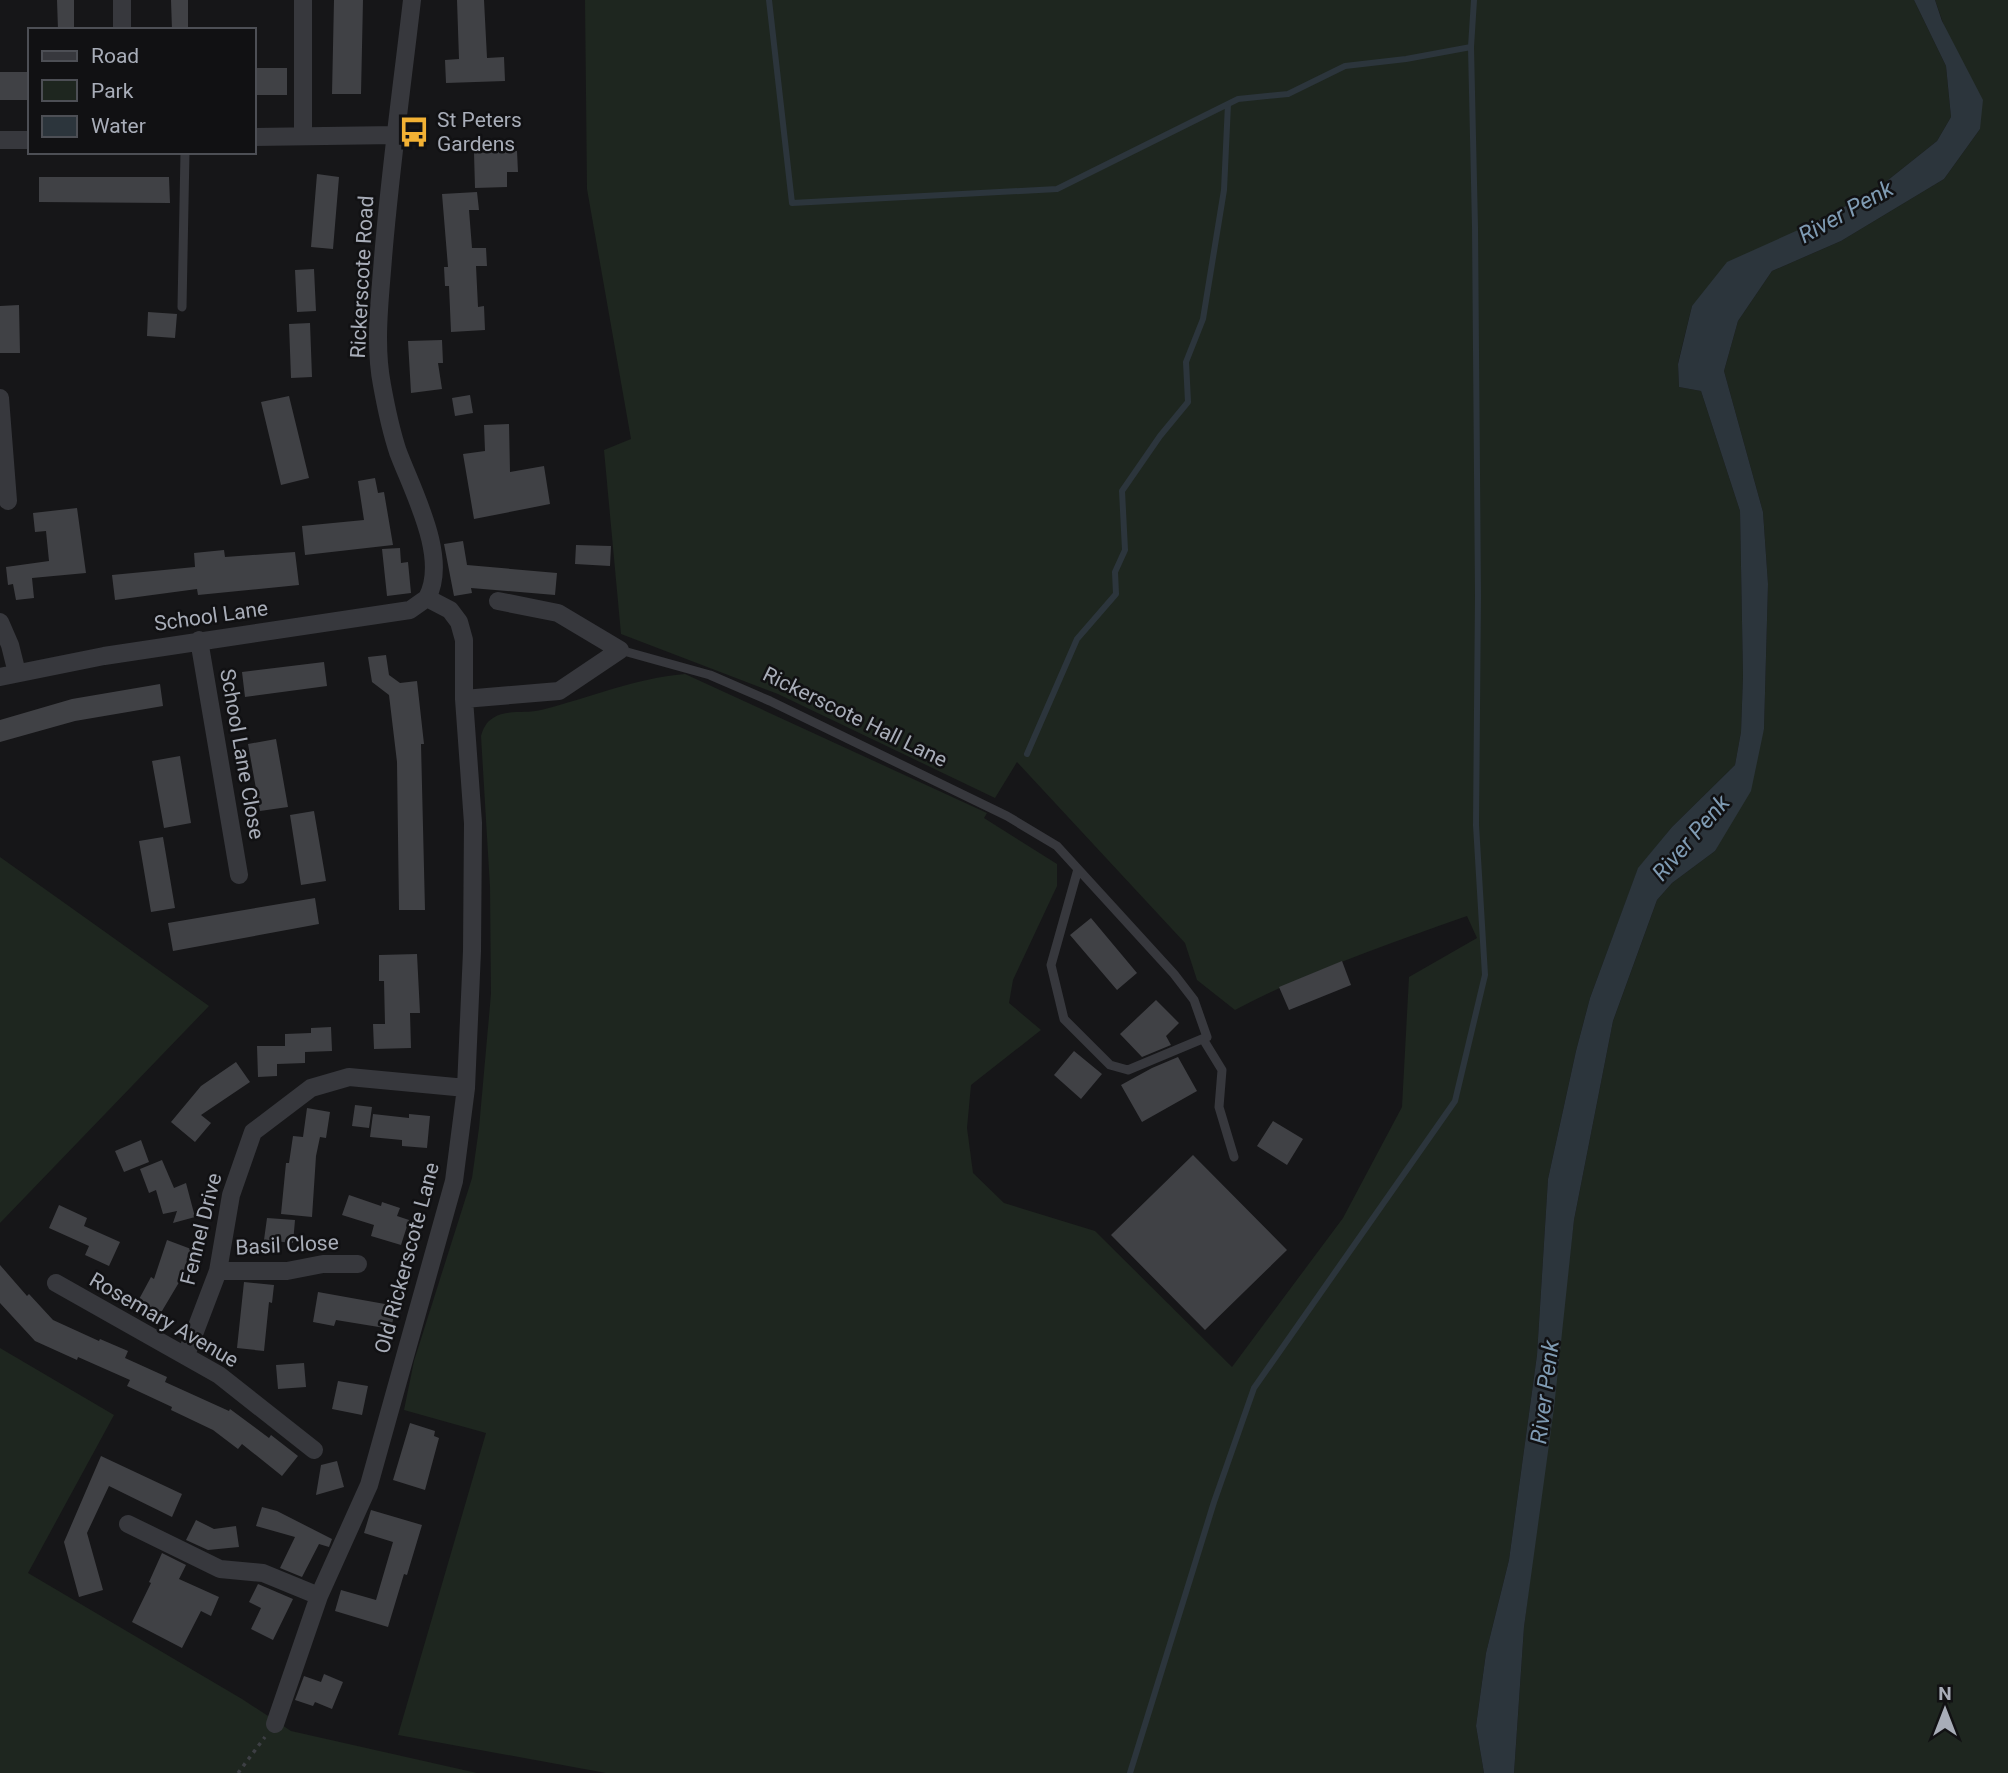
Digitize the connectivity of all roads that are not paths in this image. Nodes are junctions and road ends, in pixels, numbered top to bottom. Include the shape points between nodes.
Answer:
1 (122, 0) edge
2 (303, 0) edge
3 (412, 0) edge
4 (122, 28) edge
5 (396, 135) junction
6 (303, 136) junction
7 (256, 137) edge
8 (28, 139) edge
9 (0, 140) edge
10 (185, 154) edge
11 (182, 307) dead end
12 (0, 398) edge
13 (8, 501) dead end
14 (428, 598) junction
15 (498, 601) dead end
16 (0, 622) edge
17 (199, 640) junction
18 (620, 650) junction
19 (9, 675) edge
20 (464, 699) junction
21 (1078, 869) junction
22 (239, 875) dead end
23 (1203, 1039) junction
24 (466, 1088) junction
25 (1234, 1157) dead end
26 (358, 1264) dead end
27 (218, 1270) junction
28 (56, 1283) dead end
29 (186, 1356) junction
30 (314, 1450) dead end
31 (128, 1524) dead end
32 (319, 1596) junction
33 (275, 1724) road end

1 - 4 street
2 - 6 street
3 - 5 street, Rickerscote Road
5 - 6 street
5 - 14 street, Rickerscote Road via 379,310 381,382 397,449 433,551 433,587
6 - 7 street
8 - 9 street
10 - 11 lane
12 - 13 street
14 - 17 street, School Lane via 410,610
14 - 20 street via 450,610 459,622 464,640
15 - 18 street via 558,613
16 - 19 street via 10,645
17 - 19 street, School Lane
17 - 22 street, School Lane Close
18 - 20 street via 559,691
18 - 21 lane, Rickerscote Hall Lane via 710,675 782,707 1007,816 1058,846
20 - 24 street, Old Rickerscote Lane via 473,823
21 - 23 lane, Rickerscote Hall Lane via 1194,1000 1207,1037
21 - 23 lane via 1051,965 1064,1019 1110,1065 1128,1069
23 - 25 lane via 1222,1070 1219,1107
24 - 27 street, Fennel Drive via 349,1077 311,1088 280,1110 253,1132 231,1195
24 - 32 street, Old Rickerscote Lane via 454,1181 369,1485
26 - 27 street, Basil Close via 287,1271
27 - 29 street, Fennel Drive
28 - 29 street, Rosemary Avenue
29 - 30 street, Rosemary Avenue via 219,1375
31 - 32 street via 220,1569 264,1573
32 - 33 street, Old Rickerscote Lane

